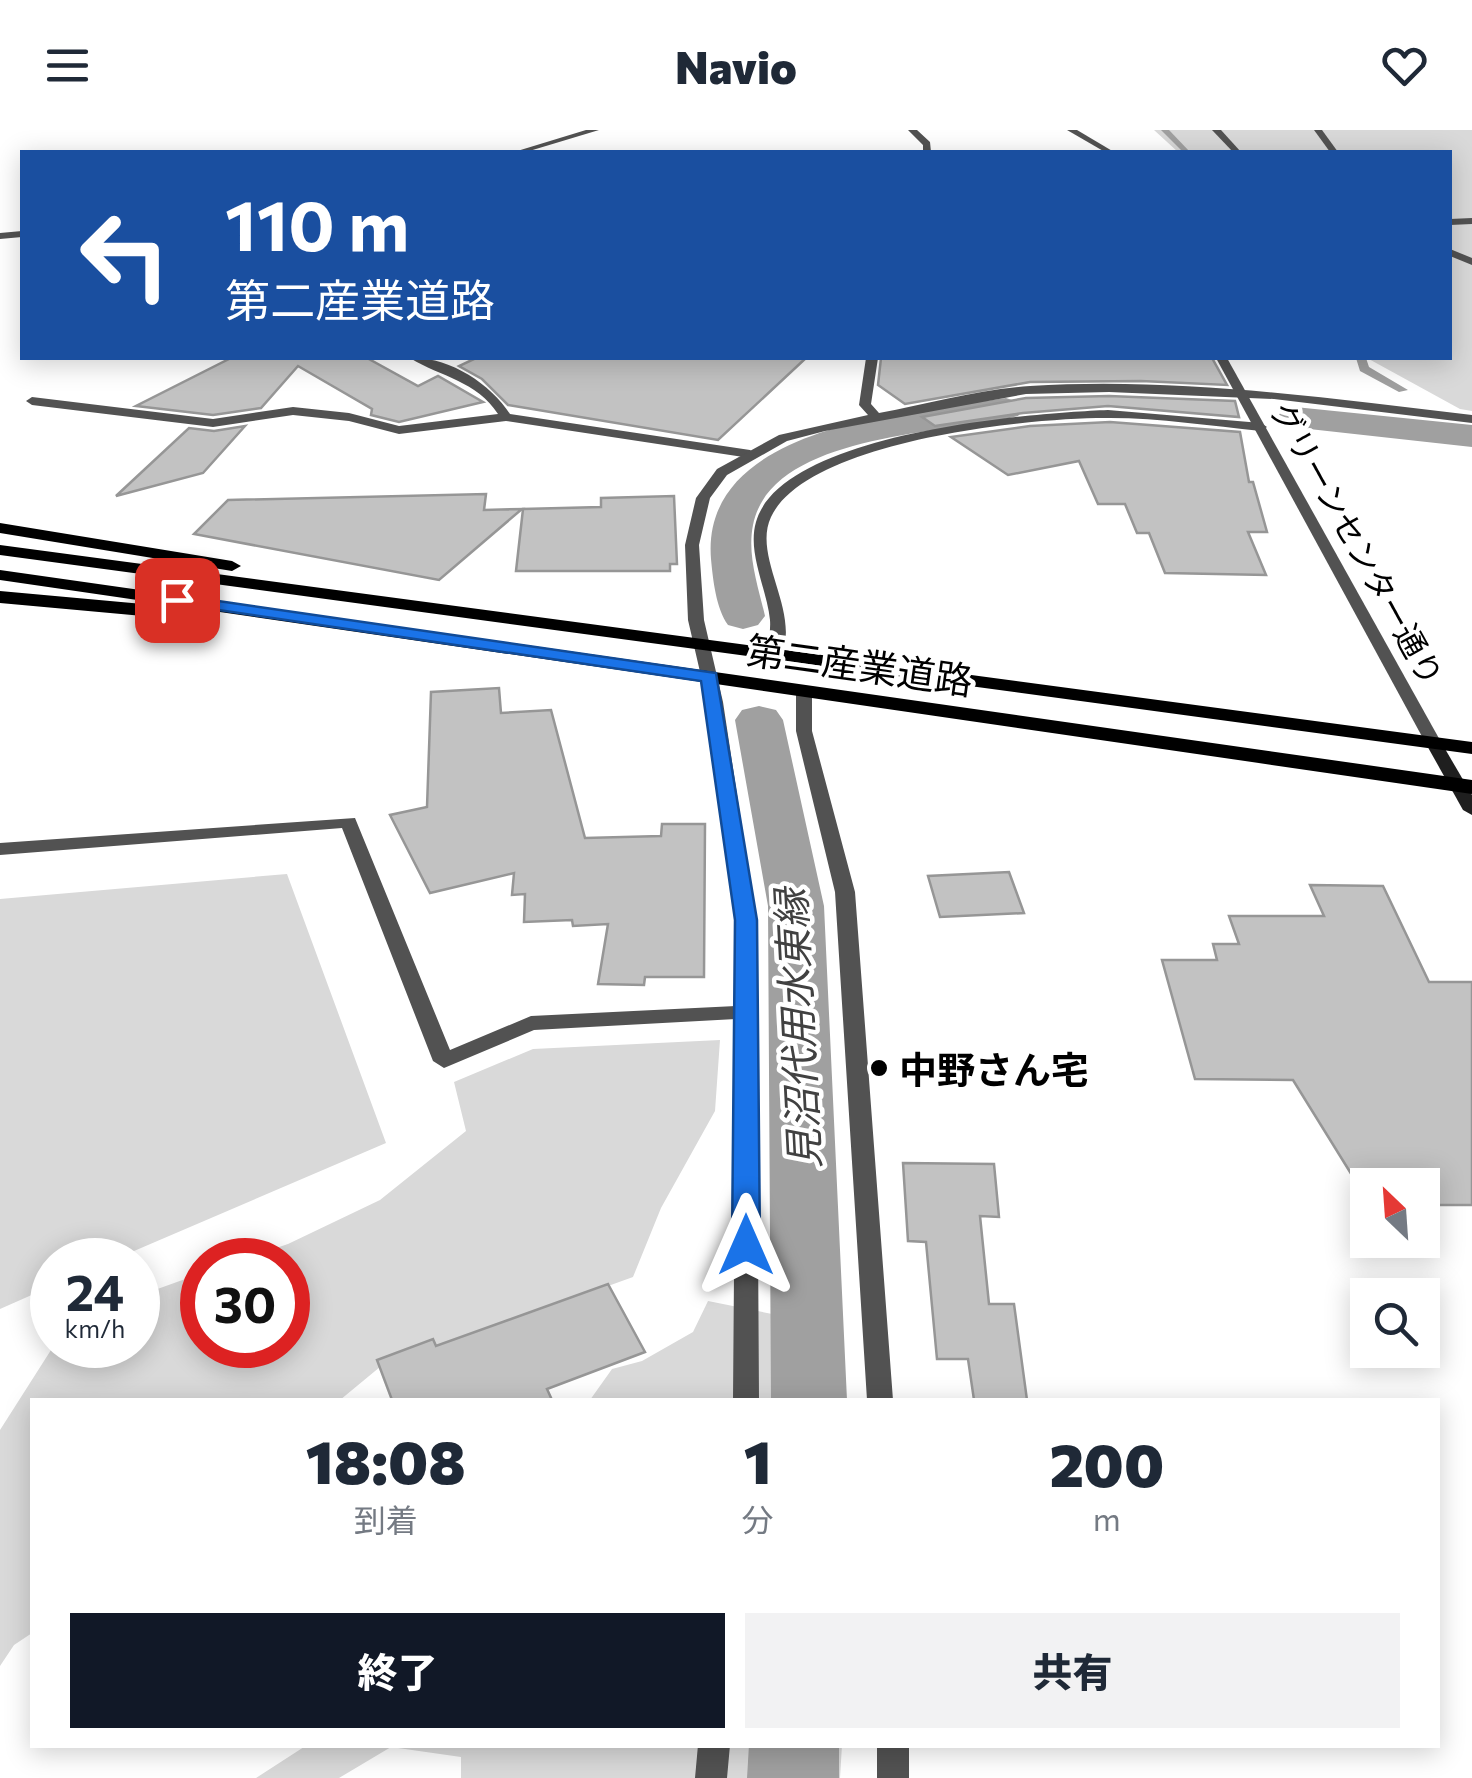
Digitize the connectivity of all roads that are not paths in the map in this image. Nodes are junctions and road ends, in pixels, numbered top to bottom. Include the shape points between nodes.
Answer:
1 (595, 130) edge
2 (912, 130) edge
3 (1071, 130) edge
4 (1216, 130) edge
5 (525, 150) edge
6 (927, 150) edge
7 (1106, 150) edge
8 (1236, 150) edge
9 (421, 360) edge
10 (872, 360) edge
11 (1222, 360) edge
12 (1242, 393) junction
13 (32, 401) dead end
14 (875, 416) junction
15 (506, 417) junction
16 (1472, 419) edge
17 (1261, 427) junction
18 (750, 454) junction
19 (0, 528) edge
20 (0, 550) edge
21 (0, 575) edge
22 (332, 595) junction
23 (0, 597) edge
24 (319, 620) junction
25 (700, 643) junction
26 (775, 654) junction
27 (709, 677) junction
28 (804, 692) junction
29 (1433, 742) junction
30 (1472, 748) edge
31 (1465, 786) edge
32 (1472, 810) edge
33 (0, 849) edge
34 (746, 1012) junction
35 (746, 1398) edge
36 (880, 1398) edge
37 (714, 1748) edge
38 (892, 1748) edge
39 (711, 1778) edge
40 (893, 1778) edge

1 - 5 street
2 - 6 street
3 - 7 street
4 - 8 street
9 - 15 street via 476,384
10 - 14 street via 865,405
11 - 12 street, グリーンセンター通り
12 - 14 street via 1026,390
12 - 16 street
12 - 17 street, グリーンセンター通り
13 - 15 street via 213,422 294,411 399,430
14 - 18 street via 783,438
15 - 18 street
17 - 26 street via 1062,416 891,444 812,468 778,493 763,519 780,630
17 - 29 street, グリーンセンター通り
18 - 25 street via 722,472 695,519
19 - 22 main road via 231,565
20 - 22 main road, 第二産業道路
21 - 24 main road, 第二産業道路
22 - 25 main road, 第二産業道路
23 - 24 main road
24 - 27 main road, 第二産業道路
25 - 26 main road, 第二産業道路
25 - 27 street
26 - 29 main road, 第二産業道路
27 - 28 main road, 第二産業道路
27 - 34 street via 746,920
28 - 31 main road, 第二産業道路
28 - 36 street via 804,731 846,892
29 - 30 main road, 第二産業道路
29 - 31 main road, グリーンセンター通り
31 - 32 main road, グリーンセンター通り
33 - 34 street via 349,822 444,1061 531,1022
34 - 35 street
37 - 39 street
38 - 40 street

